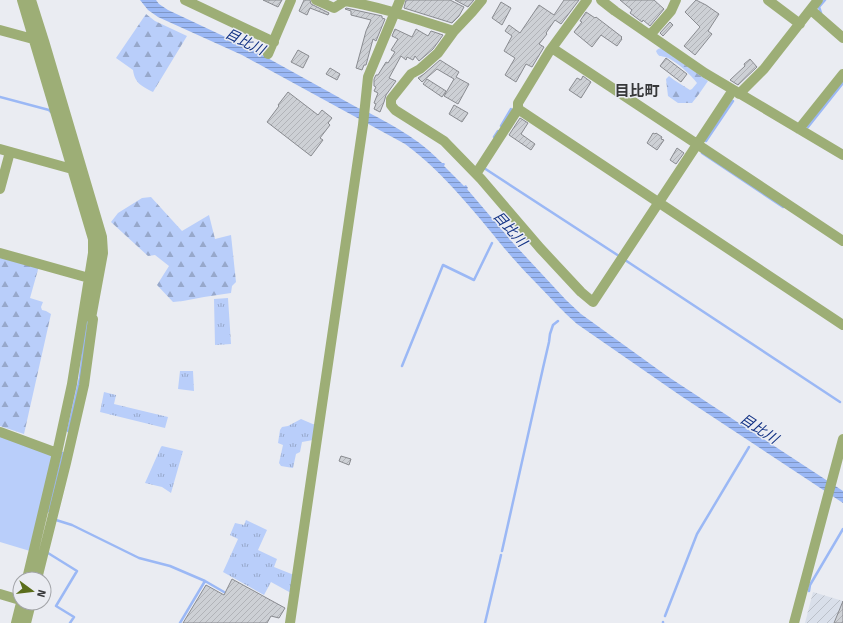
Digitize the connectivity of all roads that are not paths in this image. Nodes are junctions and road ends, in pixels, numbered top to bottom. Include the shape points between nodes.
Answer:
1 (22, 0) edge
2 (31, 0) edge
3 (185, 0) edge
4 (291, 0) edge
5 (316, 0) edge
6 (400, 0) edge
7 (482, 0) edge
8 (587, 0) edge
9 (601, 0) edge
10 (676, 0) edge
11 (768, 0) edge
12 (818, 0) edge
13 (810, 10) junction
14 (395, 12) junction
15 (800, 24) junction
16 (0, 30) edge
17 (454, 31) junction
18 (650, 35) junction
19 (843, 38) edge
20 (37, 41) junction
21 (274, 42) junction
22 (552, 48) junction
23 (268, 54) dead end
24 (843, 74) edge
25 (736, 92) junction
26 (518, 109) junction
27 (799, 129) junction
28 (698, 144) junction
29 (0, 150) edge
30 (10, 152) junction
31 (843, 155) edge
32 (72, 169) junction
33 (476, 174) junction
34 (0, 188) edge
35 (659, 203) junction
36 (843, 240) edge
37 (0, 253) edge
38 (89, 278) junction
39 (91, 318) junction
40 (843, 325) edge
41 (0, 432) edge
42 (843, 438) edge
43 (57, 453) junction
44 (29, 571) edge
45 (39, 571) edge
46 (0, 594) edge
47 (12, 598) edge
48 (19, 611) edge
49 (28, 611) edge
50 (16, 623) edge
51 (26, 623) edge
52 (290, 623) edge
53 (794, 623) edge

1 - 20 street
2 - 20 street
3 - 21 street
4 - 21 street
5 - 14 street via 334,8 345,1
6 - 14 street
7 - 17 street
8 - 22 street
9 - 18 street
10 - 18 street via 671,11
11 - 15 street
12 - 13 street
13 - 15 street
13 - 19 street
14 - 17 street
14 - 52 street via 368,77
15 - 25 street via 764,69
16 - 20 street
17 - 33 street via 438,53 411,74 391,99 391,105 444,141
18 - 25 street
20 - 32 street
20 - 39 street via 102,237 103,253
21 - 23 street
22 - 26 street via 518,103
22 - 28 street
24 - 27 street
25 - 27 street
25 - 28 street
26 - 33 street
26 - 35 street
27 - 31 street
28 - 35 street
28 - 36 street
29 - 30 street
30 - 32 street
30 - 34 street
32 - 38 street via 93,239 94,253
33 - 35 street via 540,248 593,302
35 - 40 street
37 - 38 street
38 - 39 street
39 - 43 street via 72,384
39 - 45 street via 84,385
41 - 43 street
42 - 53 street
43 - 44 street
46 - 47 street
48 - 50 street
49 - 51 street

